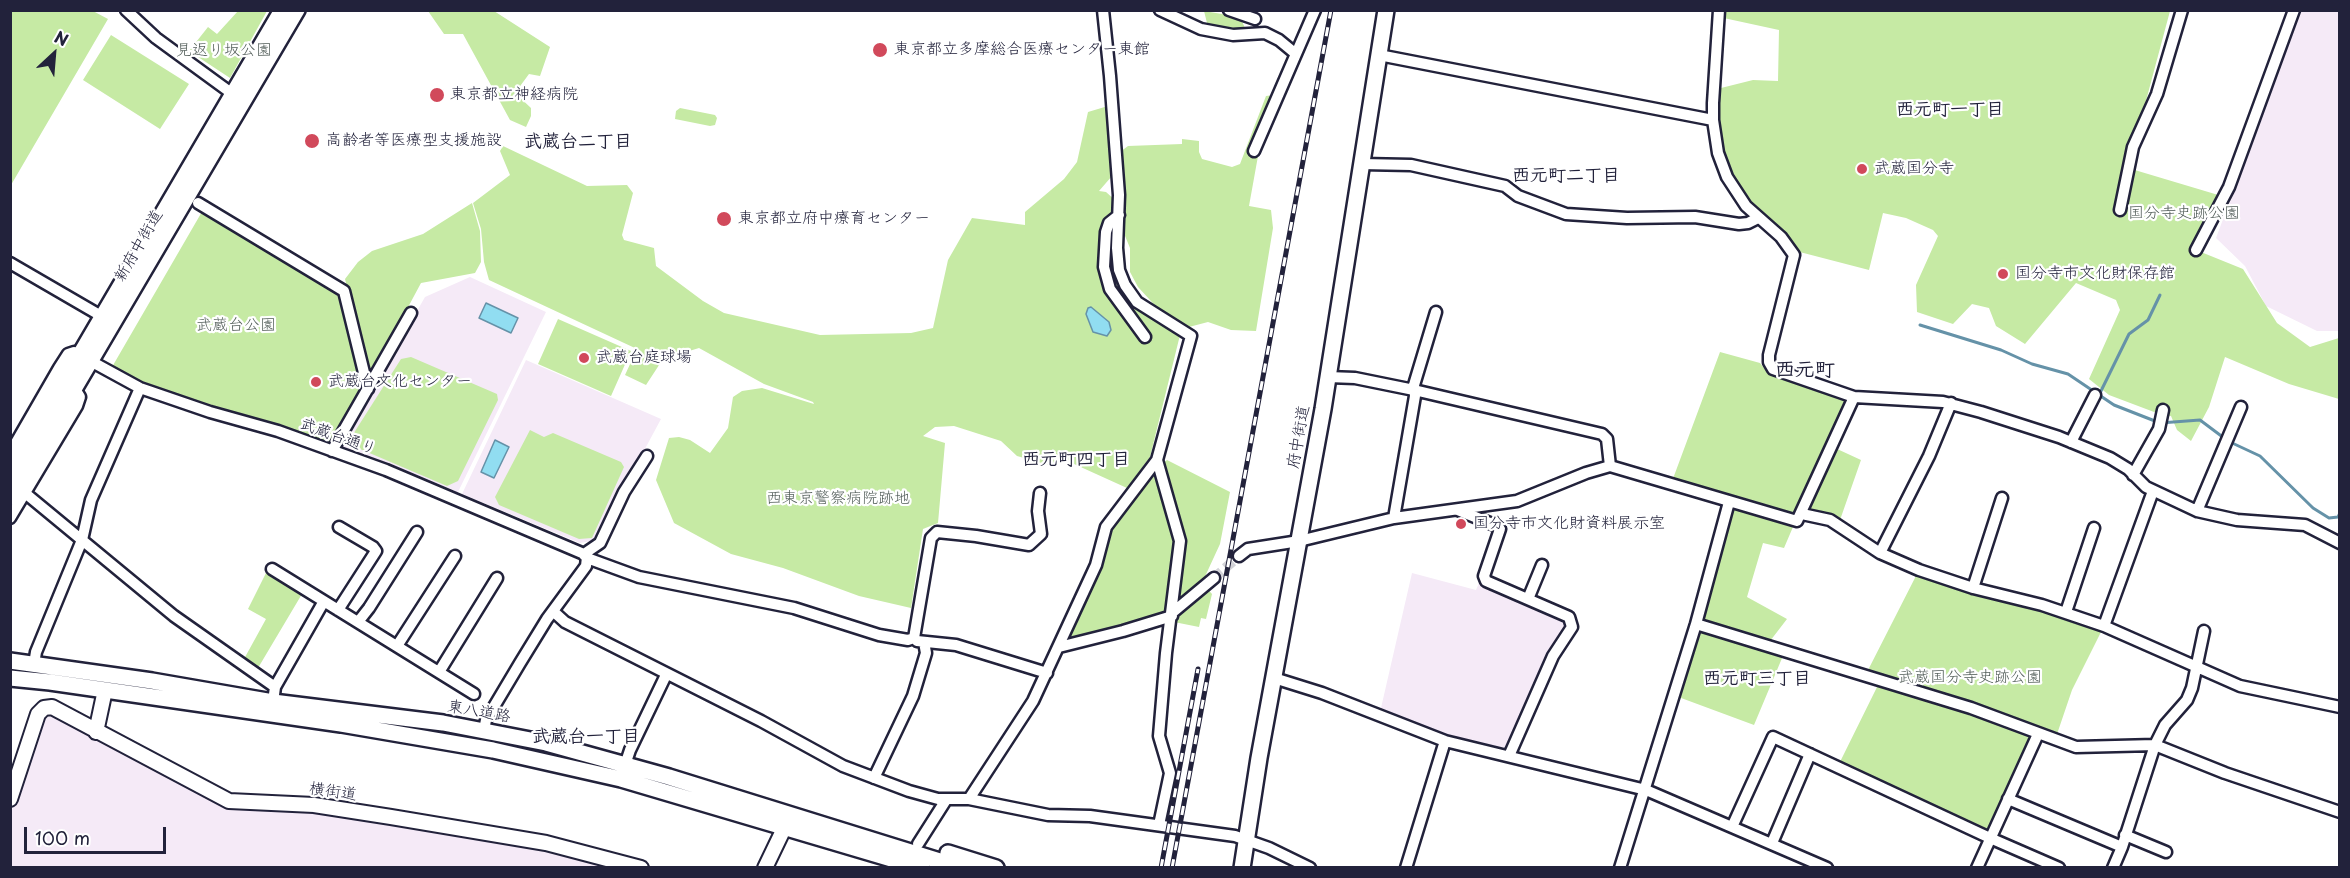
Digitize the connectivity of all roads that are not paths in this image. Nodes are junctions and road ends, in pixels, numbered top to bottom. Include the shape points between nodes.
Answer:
1 (126, 10) edge
2 (282, 10) edge
3 (297, 10) edge
4 (1103, 10) edge
5 (1160, 10) edge
6 (1229, 10) edge
7 (1315, 10) edge
8 (1386, 10) edge
9 (1719, 10) edge
10 (2182, 10) edge
11 (2294, 10) edge
12 (1257, 15) edge
13 (1256, 32) junction
14 (1296, 54) junction
15 (1378, 55) junction
16 (234, 95) junction
17 (1713, 120) junction
18 (1254, 152) dead end
19 (1362, 164) junction
20 (198, 203) dead end
21 (2120, 210) dead end
22 (1119, 215) junction
23 (1758, 218) junction
24 (2196, 250) dead end
25 (10, 263) edge
26 (1436, 312) dead end
27 (411, 313) dead end
28 (103, 317) junction
29 (1146, 337) dead end
30 (86, 359) junction
31 (1328, 377) junction
32 (140, 388) junction
33 (75, 389) junction
34 (368, 389) junction
35 (1414, 390) junction
36 (2095, 395) dead end
37 (1854, 397) junction
38 (1951, 403) junction
39 (2241, 407) dead end
40 (2163, 410) dead end
41 (2071, 442) junction
42 (332, 451) junction
43 (10, 453) edge
44 (647, 456) dead end
45 (1156, 460) junction
46 (1610, 466) junction
47 (10, 474) edge
48 (2133, 475) junction
49 (2153, 491) junction
50 (25, 493) junction
51 (1040, 493) dead end
52 (10, 498) edge
53 (2002, 498) dead end
54 (1729, 502) junction
55 (1456, 509) junction
56 (2197, 512) junction
57 (1802, 514) junction
58 (10, 518) edge
59 (1394, 518) junction
60 (339, 527) dead end
61 (2094, 528) dead end
62 (417, 532) dead end
63 (82, 540) junction
64 (1299, 541) junction
65 (2340, 543) edge
66 (1880, 553) junction
67 (454, 556) dead end
68 (586, 556) junction
69 (1239, 556) tunnel mouth
70 (1542, 566) dead end
71 (272, 569) dead end
72 (497, 578) dead end
73 (1214, 579) tunnel mouth
74 (1973, 588) junction
75 (1528, 599) junction
76 (324, 601) junction
77 (338, 610) junction
78 (554, 612) junction
79 (2066, 612) junction
80 (1172, 614) junction
81 (357, 622) junction
82 (1696, 624) junction
83 (2104, 626) junction
84 (2204, 632) dead end
85 (919, 640) junction
86 (397, 646) junction
87 (1059, 646) junction
88 (10, 661) edge
89 (34, 664) junction
90 (2196, 667) junction
91 (10, 672) edge
92 (439, 672) junction
93 (1047, 673) junction
94 (666, 675) junction
95 (10, 678) edge
96 (1274, 678) junction
97 (50, 682) junction
98 (105, 690) junction
99 (274, 694) junction
100 (474, 694) dead end
101 (2340, 707) edge
102 (367, 712) junction
103 (484, 730) junction
104 (96, 732) junction
105 (2038, 734) junction
106 (508, 735) junction
107 (1445, 741) junction
108 (448, 742) junction
109 (2155, 746) junction
110 (1810, 754) junction
111 (1509, 756) junction
112 (625, 765) junction
113 (590, 772) junction
114 (874, 778) junction
115 (1646, 790) junction
116 (969, 799) junction
117 (2008, 799) junction
118 (10, 800) edge
119 (946, 800) junction
120 (2340, 812) edge
121 (788, 821) junction
122 (1159, 825) junction
123 (1732, 827) junction
124 (2125, 835) junction
125 (863, 837) junction
126 (1990, 838) junction
127 (1247, 839) junction
128 (1772, 843) junction
129 (918, 844) junction
130 (849, 847) junction
131 (2122, 847) junction
132 (2166, 852) dead end
133 (641, 867) edge
134 (765, 867) edge
135 (893, 867) edge
136 (922, 867) edge
137 (962, 867) edge
138 (996, 867) edge
139 (1242, 867) edge
140 (1310, 867) edge
141 (1406, 867) edge
142 (1620, 867) edge
143 (1827, 867) edge
144 (1977, 867) edge
145 (2059, 867) edge
146 (2113, 867) edge

1 - 16 street via 156,38
2 - 16 main road, 新府中街道
3 - 30 main road, 新府中街道
4 - 22 street
5 - 13 street via 1201,29 1233,35
6 - 12 street
7 - 14 street
8 - 15 main road, 府中街道
9 - 17 street
10 - 21 street via 2157,94 2133,147
11 - 24 street via 2229,187
12 - 13 street
13 - 14 street via 1279,40
14 - 18 street
15 - 17 street
15 - 19 main road, 府中街道
16 - 28 main road, 新府中街道
17 - 23 street via 1718,153 1727,177
19 - 23 street via 1411,165 1505,186 1518,196 1566,214 1695,217 1739,224
19 - 31 main road, 府中街道
20 - 34 street via 344,291
22 - 29 street via 1109,223 1106,232 1104,267 1110,289
22 - 45 street via 1117,254 1125,285 1137,302 1191,336
23 - 37 street via 1781,237 1794,255 1769,362 1773,369
25 - 28 street
26 - 35 street
27 - 34 street
28 - 30 main road, 新府中街道
30 - 32 street, 武蔵台通り
30 - 33 main road, 新府中街道
30 - 43 street via 74,352 68,354
30 - 47 main road, 新府中街道
31 - 35 street via 1355,378
31 - 64 main road, 府中街道
32 - 42 street, 武蔵台通り
32 - 63 street via 91,500
33 - 50 street via 80,397 76,406
33 - 52 main road, 新府中街道
34 - 42 street
35 - 46 street via 1606,436
35 - 59 street
36 - 41 street
37 - 38 street
37 - 57 street
38 - 41 street
38 - 66 street
39 - 56 street
40 - 48 street via 2160,425
41 - 48 street via 2117,462
42 - 68 street, 武蔵台通り via 386,470
44 - 68 street via 624,492 600,543
45 - 80 street via 1180,541
45 - 87 street via 1106,527 1096,565
46 - 54 street
46 - 55 street via 1517,501
48 - 49 street
49 - 56 street
49 - 83 street
50 - 58 street
50 - 63 street
51 - 85 street via 1041,534 1029,546 937,532 932,538
53 - 74 street
54 - 57 street via 1797,521
54 - 82 street
55 - 59 street
55 - 75 street via 1500,529 1484,576 1486,581
56 - 65 street via 2246,521 2304,525
57 - 66 street via 1830,520
59 - 64 street
60 - 77 street via 376,551
61 - 79 street
62 - 81 street
63 - 89 street
63 - 99 street
64 - 69 street via 1248,549
64 - 96 main road, 府中街道
66 - 74 street
67 - 86 street
68 - 78 street via 586,566
68 - 85 street, 武蔵台通り via 639,577 794,608 879,635
70 - 75 street
71 - 76 street
72 - 92 street
73 - 80 street
74 - 79 street
75 - 111 street via 1569,617 1572,627 1553,656
76 - 77 street
76 - 99 street
77 - 81 street
78 - 94 street via 564,622
78 - 103 street via 500,696
79 - 83 street
80 - 87 street via 1124,631
80 - 122 street via 1159,736 1170,773
81 - 86 street
82 - 105 street via 1971,708
82 - 115 street
83 - 90 street
84 - 90 street
85 - 93 street, 武蔵台通り via 956,645
85 - 114 street via 926,653 913,696
86 - 92 street
87 - 93 street
88 - 89 main road, 東八道路
89 - 99 main road, 東八道路
90 - 101 street via 2240,686
90 - 109 street via 2187,700 2165,725
91 - 97 main road, 東八道路
92 - 100 street
93 - 116 street
94 - 112 street
94 - 114 street via 843,766
95 - 97 main road, 東八道路
96 - 107 street
96 - 127 main road, 府中街道
97 - 98 main road, 東八道路
98 - 104 street
98 - 108 main road, 東八道路
99 - 102 main road, 東八道路
102 - 103 main road, 東八道路
102 - 108 main road via 411,725 452,731 455,739
103 - 106 main road, 東八道路
104 - 118 street, 横街道 via 52,707 40,710
104 - 133 street, 横街道 via 229,801 314,805 392,817 546,843
105 - 109 street via 2076,747
105 - 117 street
106 - 112 main road, 東八道路
106 - 113 main road via 501,740 505,746 545,755
107 - 111 street
107 - 141 street
108 - 113 main road, 東八道路
109 - 120 street
109 - 124 street
110 - 123 street via 1773,737
110 - 126 street
110 - 128 street
111 - 115 street
112 - 121 main road, 東八道路
113 - 121 main road, 東八道路
114 - 119 street
115 - 123 street
115 - 142 street
116 - 119 street
116 - 122 street via 1048,815
117 - 126 street
117 - 131 street
119 - 129 street
121 - 125 main road, 東八道路
121 - 130 main road, 東八道路
121 - 134 street
122 - 127 street
123 - 128 street
124 - 131 street
124 - 132 street
125 - 129 main road
125 - 137 main road, 東八道路
126 - 144 street
126 - 145 street
127 - 139 main road, 府中街道
127 - 140 street
128 - 143 street
129 - 138 main road
130 - 135 main road
130 - 136 main road, 東八道路
131 - 146 street

